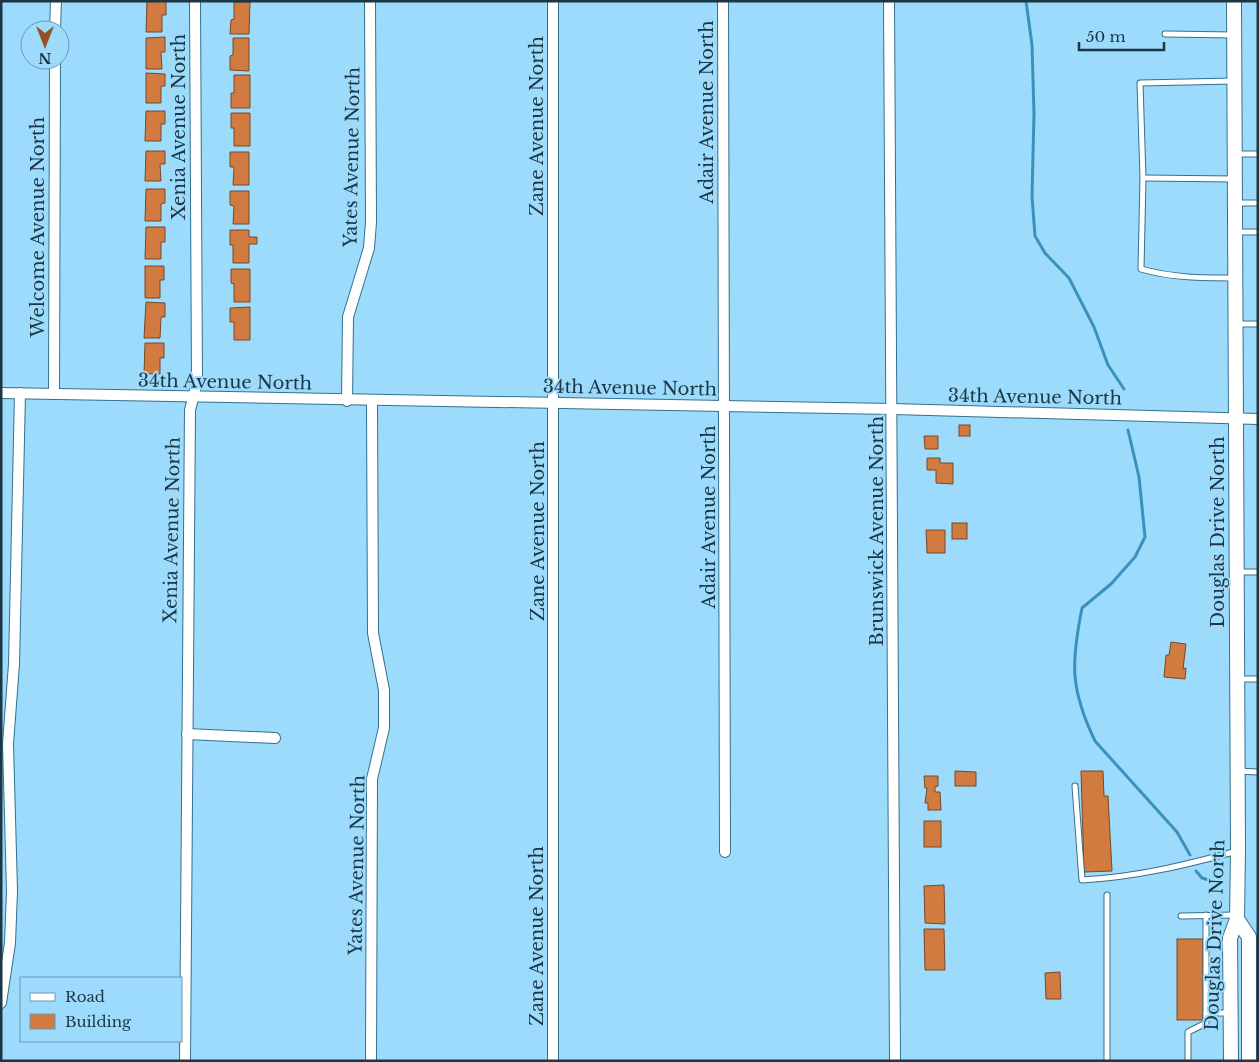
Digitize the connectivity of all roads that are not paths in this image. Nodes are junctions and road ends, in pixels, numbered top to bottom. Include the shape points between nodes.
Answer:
1 (56, 1) edge
2 (195, 1) edge
3 (370, 1) edge
4 (552, 1) edge
5 (723, 1) edge
6 (889, 1) edge
7 (1234, 1) edge
8 (55, 20) edge
9 (1165, 34) dead end
10 (1234, 35) junction
11 (55, 70) edge
12 (1235, 81) junction
13 (1235, 154) junction
14 (1258, 154) edge
15 (1143, 178) junction
16 (1235, 179) junction
17 (1235, 203) junction
18 (1258, 203) edge
19 (1235, 232) junction
20 (1258, 232) edge
21 (1236, 278) junction
22 (1236, 324) junction
23 (1258, 324) edge
24 (1, 393) edge
25 (20, 393) junction
26 (54, 394) junction
27 (194, 397) junction
28 (348, 401) junction
29 (372, 401) junction
30 (554, 403) junction
31 (725, 406) junction
32 (893, 409) junction
33 (1236, 419) junction
34 (1258, 419) edge
35 (1237, 572) junction
36 (1258, 572) edge
37 (1237, 679) junction
38 (1258, 679) edge
39 (186, 734) junction
40 (276, 738) dead end
41 (1237, 771) junction
42 (1258, 772) edge
43 (1075, 786) dead end
44 (1238, 850) junction
45 (725, 852) dead end
46 (1107, 895) dead end
47 (1206, 915) junction
48 (1181, 916) dead end
49 (1237, 917) junction
50 (1, 1003) edge
51 (1206, 1013) junction
52 (1231, 1013) junction
53 (185, 1061) edge
54 (371, 1061) edge
55 (553, 1061) edge
56 (895, 1061) edge
57 (1107, 1061) edge
58 (1188, 1061) edge
59 (1231, 1061) edge
60 (1249, 1061) edge

1 - 8 street
2 - 27 street, Xenia Avenue North via 197,382
3 - 28 street, Yates Avenue North via 371,222 369,248 348,317
4 - 30 street, Zane Avenue North
5 - 31 street, Adair Avenue North
6 - 32 street, Brunswick Avenue North
7 - 10 street, Douglas Drive North
9 - 10 lane
10 - 12 street, Douglas Drive North
11 - 26 street, Welcome Avenue North
12 - 13 street, Douglas Drive North
12 - 15 lane via 1140,83
13 - 14 lane
13 - 16 street, Douglas Drive North
15 - 16 lane
15 - 21 lane via 1141,269 1190,278
16 - 17 street, Douglas Drive North
17 - 18 lane
17 - 19 street, Douglas Drive North
19 - 20 lane
19 - 21 street, Douglas Drive North
21 - 22 street, Douglas Drive North
22 - 23 lane
22 - 33 street, Douglas Drive North
24 - 25 street, 34th Avenue North
25 - 26 street, 34th Avenue North
25 - 50 street via 14,664 8,744 12,891 10,943
26 - 27 street, 34th Avenue North
27 - 28 street, 34th Avenue North
27 - 39 street, Xenia Avenue North via 190,410
28 - 29 street, 34th Avenue North
29 - 30 street, 34th Avenue North
29 - 54 street, Yates Avenue North via 373,633 384,690 384,728 372,779
30 - 31 street, 34th Avenue North
30 - 55 street, Zane Avenue North
31 - 32 street, 34th Avenue North
31 - 45 street, Adair Avenue North
32 - 33 street, 34th Avenue North
32 - 56 street, Brunswick Avenue North
33 - 34 street, 34th Avenue North
33 - 35 street, Douglas Drive North
35 - 36 lane
35 - 37 street, Douglas Drive North
37 - 38 lane
37 - 41 street, Douglas Drive North
39 - 40 street
39 - 53 street, Xenia Avenue North
41 - 42 lane
41 - 44 street, Douglas Drive North
43 - 44 lane via 1082,880 1120,878 1176,868
44 - 49 street, Douglas Drive North
46 - 57 lane
47 - 48 lane
47 - 49 lane
47 - 51 lane
49 - 52 street, Douglas Drive North via 1230,938
49 - 60 street via 1248,937
51 - 52 lane
51 - 58 lane via 1206,1023 1188,1032
52 - 59 street, Douglas Drive North

